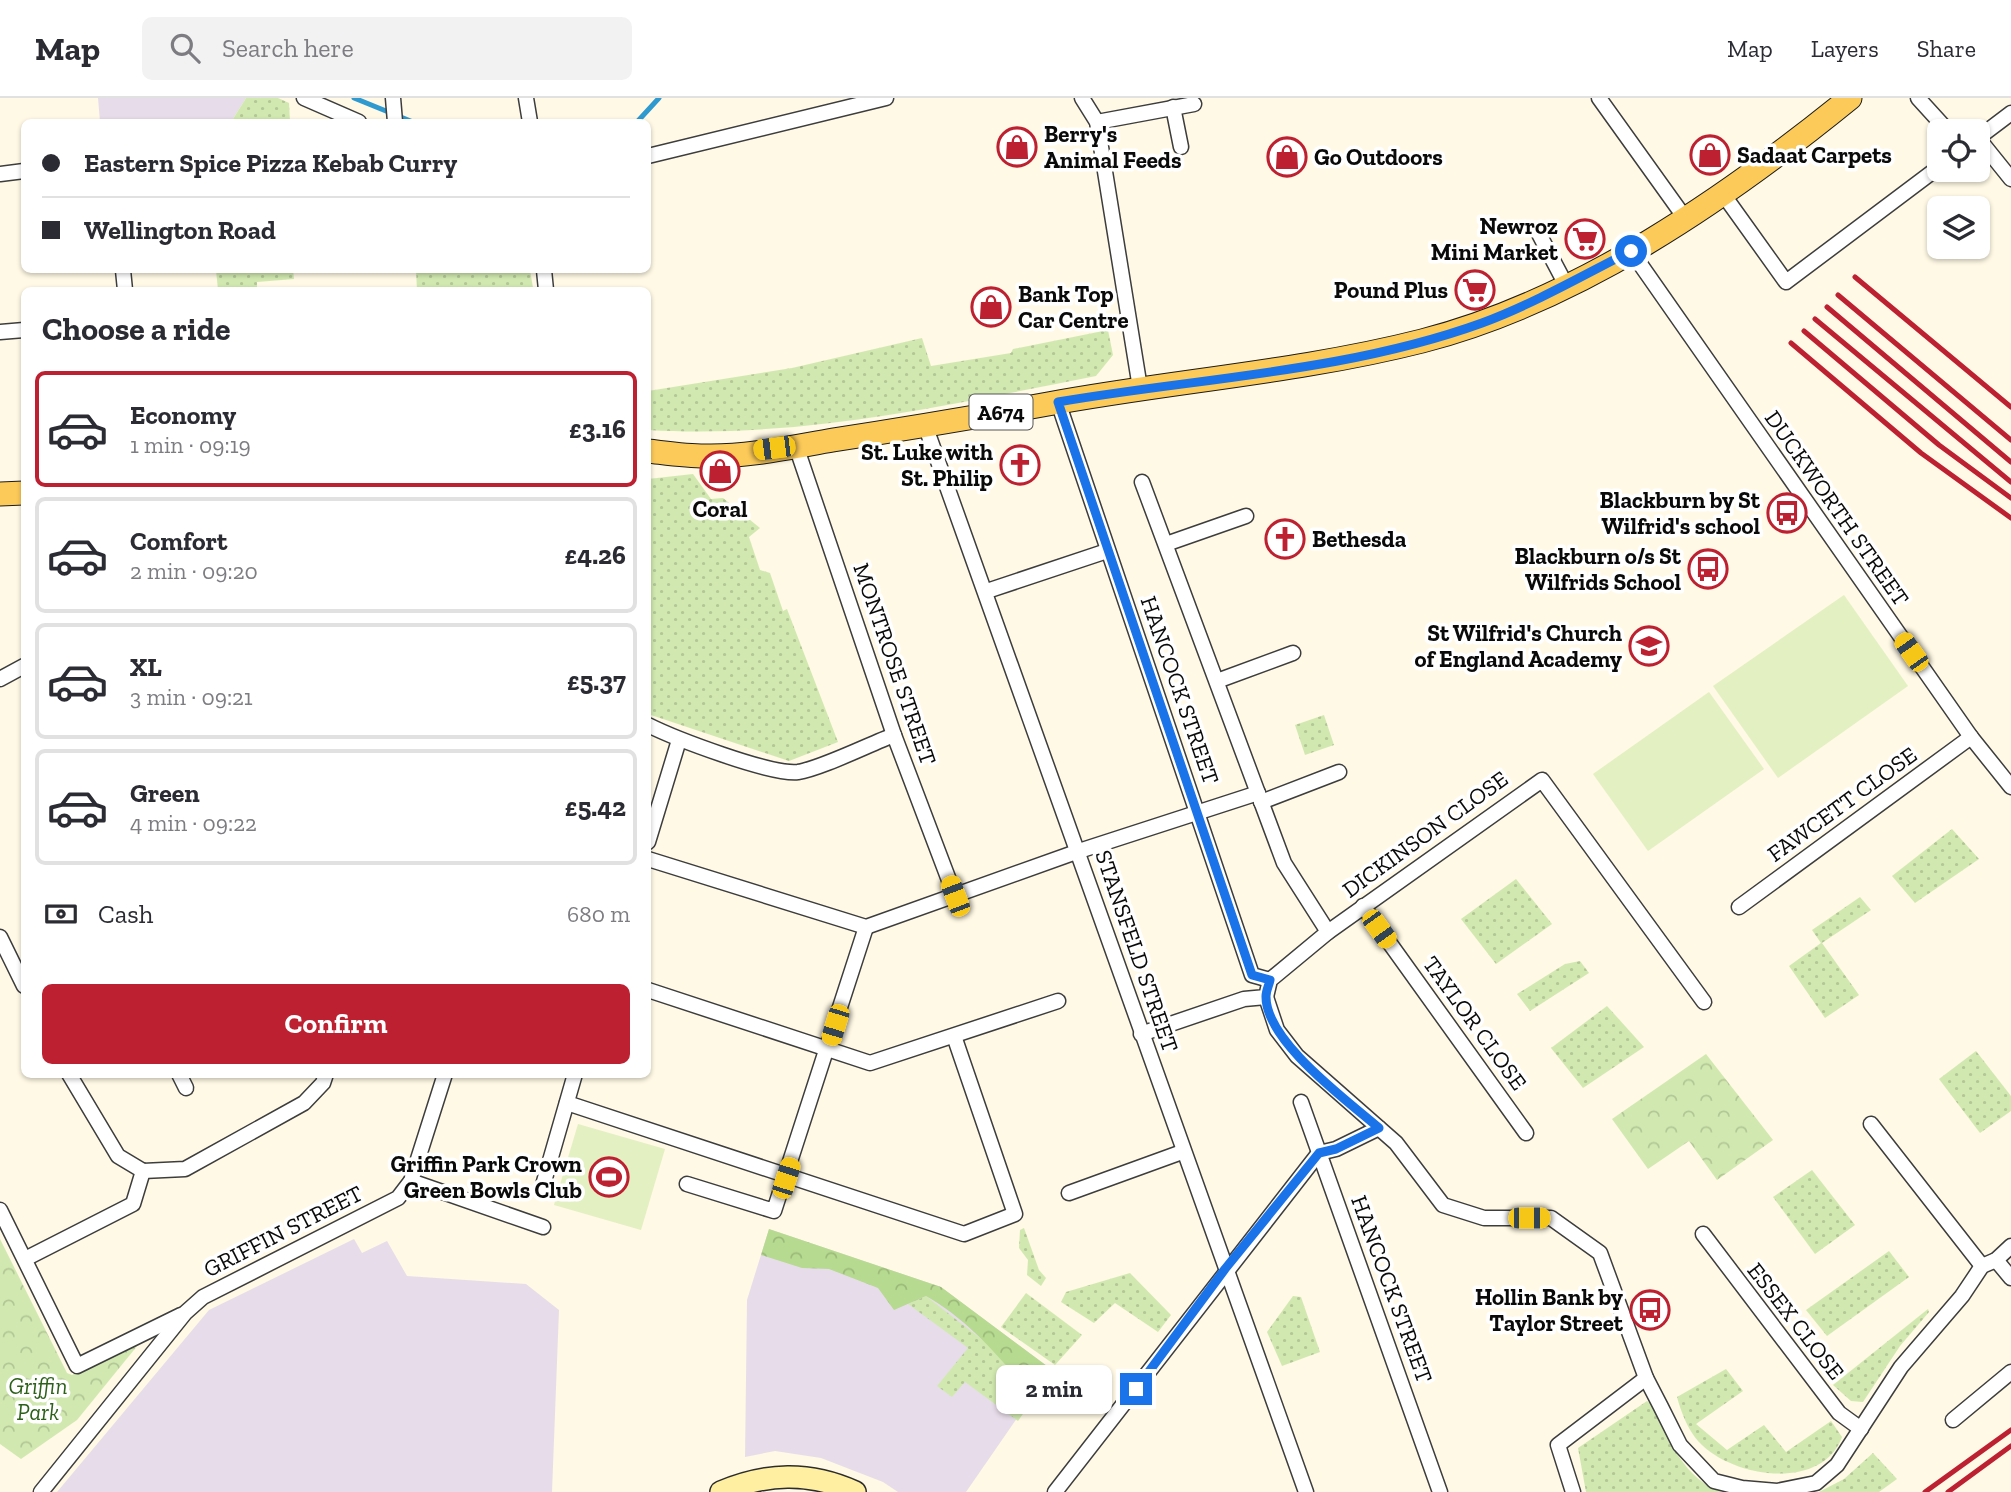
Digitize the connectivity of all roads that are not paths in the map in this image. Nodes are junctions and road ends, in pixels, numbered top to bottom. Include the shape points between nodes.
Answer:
1 (304, 98) edge
2 (526, 98) edge
3 (886, 98) edge
4 (1082, 98) edge
5 (1599, 98) edge
6 (1850, 98) edge
7 (1918, 98) edge
8 (393, 100) edge
9 (1194, 104) dead end
10 (1173, 107) junction
11 (2011, 113) edge
12 (352, 119) edge
13 (395, 119) edge
14 (530, 119) edge
15 (1937, 119) edge
16 (1097, 122) junction
17 (1990, 129) edge
18 (1181, 147) dead end
19 (1990, 153) edge
20 (651, 155) edge
21 (21, 172) edge
22 (0, 174) edge
23 (1927, 176) edge
24 (2011, 179) edge
25 (1723, 194) junction
26 (1685, 218) junction
27 (1538, 232) dead end
28 (1631, 251) junction
29 (1566, 285) junction
30 (21, 330) edge
31 (0, 332) edge
32 (1140, 388) junction
33 (1058, 402) junction
34 (925, 425) junction
35 (796, 446) junction
36 (651, 451) edge
37 (1142, 482) dead end
38 (21, 493) edge
39 (0, 494) edge
40 (1246, 516) dead end
41 (1166, 544) junction
42 (1107, 551) junction
43 (987, 591) junction
44 (1293, 653) dead end
45 (21, 668) edge
46 (0, 679) edge
47 (1216, 681) junction
48 (651, 726) edge
49 (894, 735) junction
50 (1971, 737) junction
51 (679, 740) junction
52 (1339, 772) dead end
53 (2011, 787) edge
54 (1259, 797) junction
55 (1199, 812) junction
56 (651, 832) edge
57 (1079, 851) junction
58 (651, 860) edge
59 (955, 896) junction
60 (1363, 906) junction
61 (1739, 907) dead end
62 (866, 927) junction
63 (1328, 932) junction
64 (0, 937) edge
65 (21, 980) edge
66 (1270, 980) junction
67 (651, 991) edge
68 (1266, 997) junction
69 (1058, 1001) dead end
70 (1704, 1002) dead end
71 (1141, 1034) junction
72 (954, 1036) junction
73 (827, 1049) junction
74 (72, 1078) edge
75 (325, 1078) edge
76 (444, 1078) edge
77 (574, 1078) edge
78 (1301, 1102) dead end
79 (567, 1103) junction
80 (1871, 1124) dead end
81 (1379, 1128) junction
82 (1527, 1133) dead end
83 (1182, 1152) junction
84 (1319, 1153) junction
85 (143, 1171) junction
86 (786, 1178) junction
87 (411, 1181) junction
88 (687, 1184) dead end
89 (543, 1185) dead end
90 (1069, 1193) dead end
91 (0, 1210) edge
92 (543, 1227) dead end
93 (1703, 1234) dead end
94 (2011, 1246) edge
95 (25, 1259) junction
96 (1989, 1263) junction
97 (1225, 1269) junction
98 (2011, 1278) edge
99 (185, 1313) junction
100 (2011, 1372) edge
101 (1647, 1378) junction
102 (1953, 1420) dead end
103 (1861, 1429) junction
104 (41, 1492) edge
105 (720, 1492) edge
106 (855, 1492) edge
107 (1055, 1492) edge
108 (1306, 1492) edge
109 (1440, 1492) edge
110 (1573, 1492) edge

1 - 12 street
2 - 14 street
3 - 20 street
4 - 16 street
5 - 26 street
6 - 25 main road, A674
7 - 15 street
8 - 13 street
9 - 10 street
10 - 16 street
10 - 18 street
11 - 17 street
16 - 32 street
19 - 24 street
21 - 22 street
23 - 25 street via 1786,282
25 - 26 main road, A674
26 - 28 main road, A674
27 - 29 street
28 - 29 main road, A674
28 - 50 street, DUCKWORTH STREET
29 - 32 main road, A674 via 1481,323 1423,340 1341,359
30 - 31 street
32 - 33 main road, A674
33 - 34 main road, A674
33 - 42 street, HANCOCK STREET
34 - 35 main road, A674
34 - 43 street, STANSFELD STREET
35 - 36 main road, A674 via 706,456
35 - 49 street, MONTROSE STREET
37 - 41 street
38 - 39 main road
40 - 41 street
41 - 47 street
42 - 43 street
42 - 55 street, HANCOCK STREET
43 - 57 street, STANSFELD STREET
44 - 47 street
45 - 46 street
47 - 54 street
48 - 51 street
49 - 51 street via 797,772
49 - 59 street, MONTROSE STREET
50 - 53 street, DUCKWORTH STREET
50 - 61 street, FAWCETT CLOSE
51 - 56 street
52 - 54 street
54 - 55 street
54 - 63 street via 1284,863
55 - 57 street
55 - 66 street, HANCOCK STREET via 1252,975
57 - 59 street
57 - 71 street, STANSFELD STREET
58 - 62 street
59 - 62 street
60 - 63 street, DICKINSON CLOSE
60 - 70 street, DICKINSON CLOSE via 1542,780
60 - 82 street, TAYLOR CLOSE
62 - 73 street
63 - 66 street, DICKINSON CLOSE
64 - 65 street
66 - 68 street
67 - 73 street
68 - 71 street via 1244,999
68 - 81 street via 1277,1030 1297,1056
69 - 72 street
71 - 83 street, STANSFELD STREET
72 - 73 street via 870,1063
72 - 86 street via 1015,1214 964,1234
73 - 86 street
74 - 85 street via 118,1156
75 - 85 street via 304,1103 185,1169
76 - 87 street, GRIFFIN STREET
77 - 79 street
78 - 84 street, HANCOCK STREET
79 - 86 street
79 - 89 street
80 - 96 street
81 - 84 street
81 - 101 street via 1443,1205 1484,1218 1551,1218 1600,1254
83 - 90 street
83 - 97 street, STANSFELD STREET
84 - 97 street
84 - 109 street, HANCOCK STREET
85 - 95 street via 132,1204
86 - 88 street via 774,1211
87 - 92 street
87 - 99 street, GRIFFIN STREET via 398,1198 203,1297
91 - 95 street
93 - 103 street, ESSEX CLOSE via 1839,1413
94 - 96 street
95 - 99 street, GRIFFIN STREET via 77,1366
96 - 98 street
96 - 103 street via 1901,1367
97 - 107 street
97 - 108 street, STANSFELD STREET
99 - 104 street, GRIFFIN STREET
100 - 102 street
101 - 103 street via 1680,1445 1714,1481 1742,1488 1777,1491 1816,1483 1837,1465
101 - 110 street via 1558,1445
105 - 106 main road via 777,1475 806,1477

